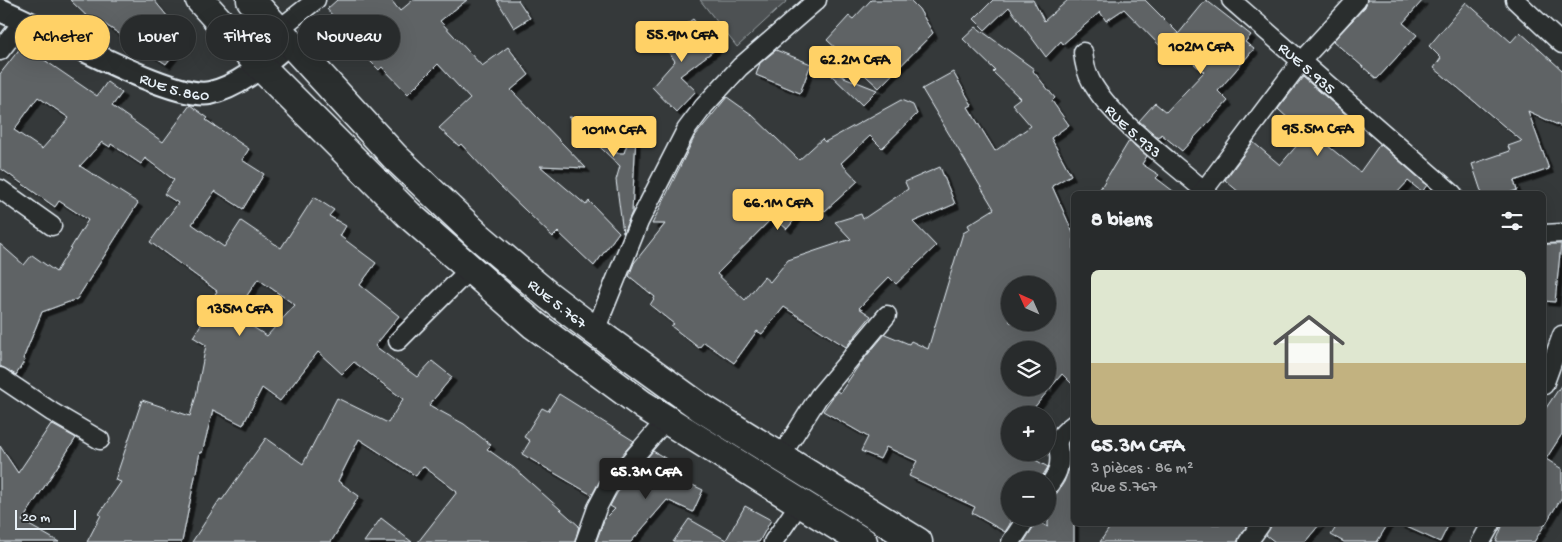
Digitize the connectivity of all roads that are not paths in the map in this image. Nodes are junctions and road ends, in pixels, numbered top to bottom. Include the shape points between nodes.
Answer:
1 (200, 0) edge
2 (250, 0) edge
3 (316, 0) edge
4 (817, 0) edge
5 (1231, 0) edge
6 (1357, 0) edge
7 (1515, 0) edge
8 (0, 10) edge
9 (264, 15) edge
10 (15, 16) edge
11 (15, 32) edge
12 (288, 32) edge
13 (288, 40) edge
14 (1562, 44) edge
15 (0, 51) edge
16 (1083, 52) dead end
17 (106, 60) edge
18 (266, 60) edge
19 (1302, 60) junction
20 (261, 67) junction
21 (0, 189) edge
22 (1203, 191) edge
23 (1205, 191) edge
24 (1450, 191) edge
25 (52, 226) dead end
26 (1562, 233) edge
27 (1546, 234) edge
28 (469, 270) junction
29 (888, 314) dead end
30 (594, 331) junction
31 (1562, 335) edge
32 (398, 341) dead end
33 (0, 377) edge
34 (1546, 379) edge
35 (666, 420) junction
36 (1071, 426) edge
37 (100, 440) dead end
38 (781, 456) junction
39 (1056, 473) edge
40 (800, 503) junction
41 (1022, 526) edge
42 (1260, 526) edge
43 (1490, 526) edge
44 (585, 542) edge
45 (774, 542) edge
46 (863, 542) edge
47 (918, 542) edge
48 (1011, 542) edge
49 (1248, 542) edge
50 (1481, 542) edge

1 - 20 highway
2 - 9 highway, RUE 5.767
3 - 12 street
4 - 30 street via 740,67 686,130 639,222
5 - 19 street, RUE 5.935
6 - 19 street
7 - 14 street
8 - 10 street, RUE 5.860
11 - 15 street
13 - 30 highway, RUE 5.767 via 395,157 477,234
16 - 22 street, RUE 5.933 via 1091,82 1113,111
17 - 20 street, RUE 5.860 via 192,93 228,88
18 - 20 street, RUE 5.860
19 - 23 street
19 - 24 street, RUE 5.935
20 - 28 highway via 409,215
21 - 25 street
26 - 27 street
28 - 32 street
28 - 35 highway via 534,325
29 - 38 street via 819,396
30 - 38 highway, RUE 5.767 via 700,406
31 - 34 street
33 - 37 street
35 - 40 highway
35 - 44 street via 608,487
36 - 39 street via 1060,434 1056,446
38 - 47 highway, RUE 5.767
40 - 45 street
40 - 46 highway
41 - 48 street
42 - 49 street
43 - 50 street

